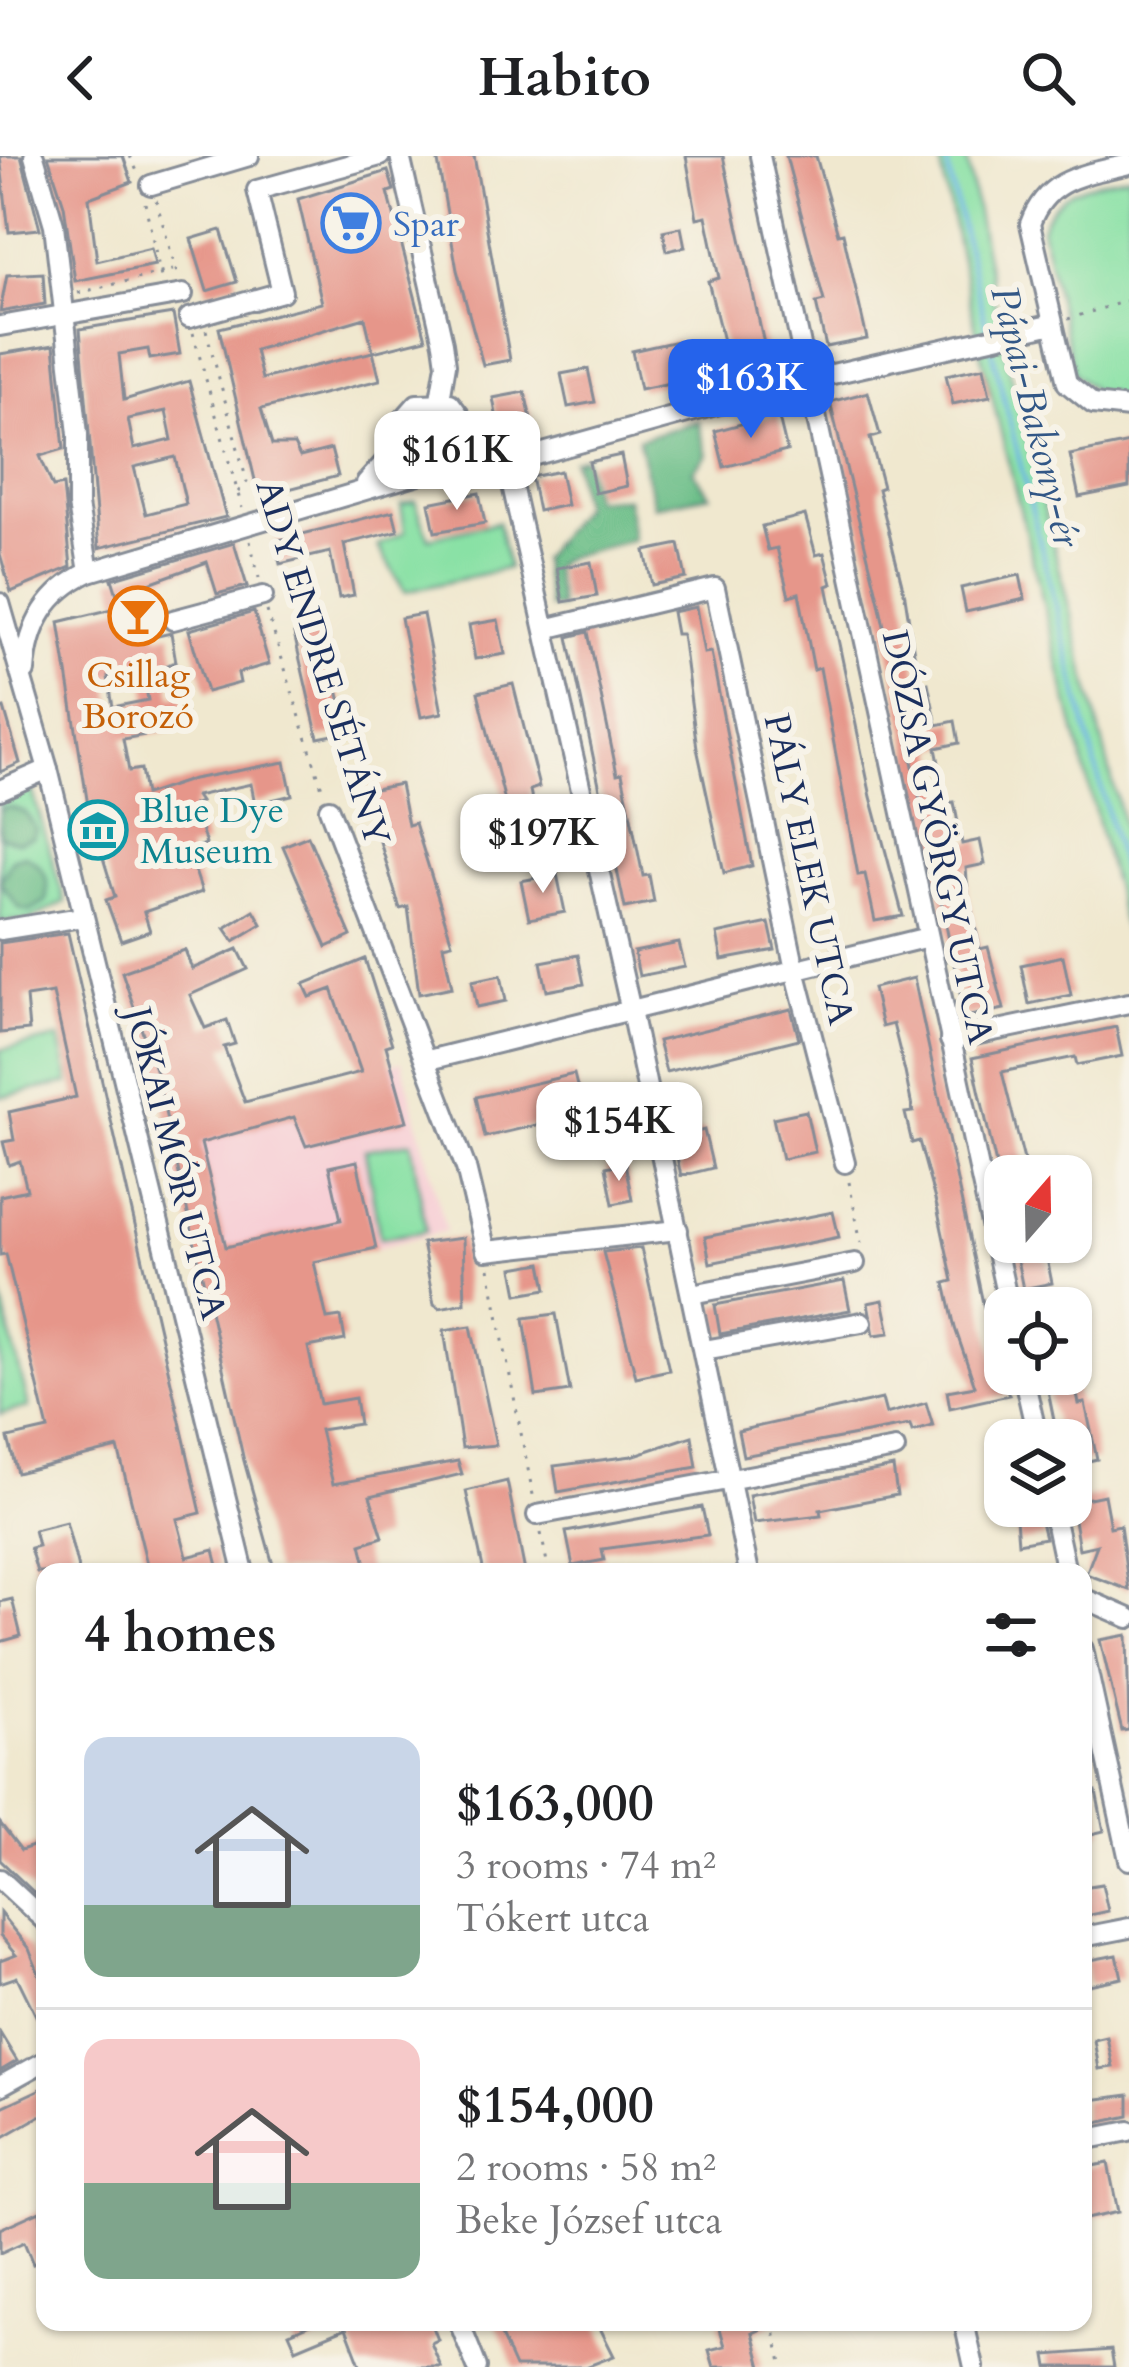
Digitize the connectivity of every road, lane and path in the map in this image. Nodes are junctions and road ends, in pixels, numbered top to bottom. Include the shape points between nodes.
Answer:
1 (34, 156) edge
2 (250, 156) edge
3 (380, 156) edge
4 (400, 156) edge
5 (760, 156) edge
6 (1129, 164) edge
7 (152, 185) joint
8 (175, 270) junction
9 (183, 295) joint
10 (1129, 300) edge
11 (60, 307) junction
12 (189, 318) joint
13 (1049, 325) junction
14 (0, 326) edge
15 (806, 380) junction
16 (440, 399) junction
17 (1129, 408) edge
18 (401, 444) junction
19 (459, 458) junction
20 (507, 463) junction
21 (439, 468) junction
22 (351, 491) junction
23 (246, 524) junction
24 (89, 572) junction
25 (263, 596) junction
26 (0, 603) edge
27 (172, 620) dead end
28 (545, 629) junction
29 (26, 694) junction
30 (48, 769) junction
31 (0, 790) edge
32 (329, 809) joint
33 (82, 917) junction
34 (0, 930) edge
35 (928, 937) junction
36 (795, 970) junction
37 (1129, 1003) edge
38 (631, 1011) junction
39 (950, 1040) junction
40 (428, 1060) junction
41 (845, 1163) joint
42 (678, 1230) junction
43 (485, 1251) junction
44 (855, 1263) joint
45 (1004, 1287) edge
46 (692, 1294) junction
47 (862, 1322) dead end
48 (704, 1350) junction
49 (895, 1449) dead end
50 (728, 1478) junction
51 (537, 1515) junction
52 (1056, 1527) edge
53 (242, 1563) edge
54 (547, 1563) edge
55 (747, 1563) edge
56 (1064, 1563) edge
57 (1092, 1602) edge
58 (1129, 1618) edge
59 (1092, 1690) edge
60 (1129, 1860) edge
61 (0, 1879) edge
62 (36, 1913) edge
63 (1129, 1928) edge
64 (1092, 1935) edge
65 (36, 2066) edge
66 (0, 2086) edge
67 (1129, 2131) edge
68 (1092, 2138) edge
69 (463, 2331) edge
70 (775, 2331) edge
71 (966, 2331) edge
72 (477, 2367) edge
73 (783, 2367) edge
74 (974, 2367) edge

1 - 11 street via 54,225
2 - 7 street
3 - 12 street via 257,190 282,292
4 - 16 street via 443,344
5 - 15 street, DÓZSA GYÖRGY UTCA
6 - 13 street via 1059,182 1038,201 1030,224
7 - 8 path
8 - 9 path
8 - 11 path
9 - 11 street
10 - 13 path
11 - 14 street
11 - 24 street
12 - 23 path, ADY ENDRE SÉTÁNY
13 - 15 street
13 - 17 street via 1067,383 1093,404
15 - 20 street
15 - 35 street, DÓZSA GYÖRGY UTCA
16 - 18 street via 408,411
16 - 19 street via 459,409 469,428
18 - 21 street via 416,463
18 - 22 street
19 - 20 street
19 - 21 street
20 - 28 street
21 - 22 street
22 - 23 street
23 - 24 street
23 - 25 path, ADY ENDRE SÉTÁNY
24 - 29 street via 62,588 32,627
25 - 27 street
25 - 32 path, ADY ENDRE SÉTÁNY
26 - 29 street, JÓKAI MÓR UTCA
28 - 36 street, PÁLY ELEK UTCA via 715,588
28 - 38 street
29 - 30 street, JÓKAI MÓR UTCA
30 - 31 street
30 - 33 street, JÓKAI MÓR UTCA
32 - 40 street, ADY ENDRE SÉTÁNY
33 - 34 street
33 - 53 street, JÓKAI MÓR UTCA
35 - 36 street
35 - 39 street, DÓZSA GYÖRGY UTCA
36 - 38 street
36 - 41 street, PÁLY ELEK UTCA
37 - 39 street
38 - 40 street
38 - 42 street
39 - 45 street, DÓZSA GYÖRGY UTCA
40 - 43 street, ADY ENDRE SÉTÁNY
41 - 44 path via 862,1241
42 - 43 street
42 - 46 street
43 - 51 path
44 - 46 street
46 - 48 street
47 - 48 street
48 - 50 street
49 - 50 street
50 - 51 street
50 - 55 street
51 - 54 path
52 - 56 street
57 - 58 street
59 - 60 street
61 - 62 street
63 - 64 street
65 - 66 street
67 - 68 street
69 - 72 street
70 - 73 path
71 - 74 street

